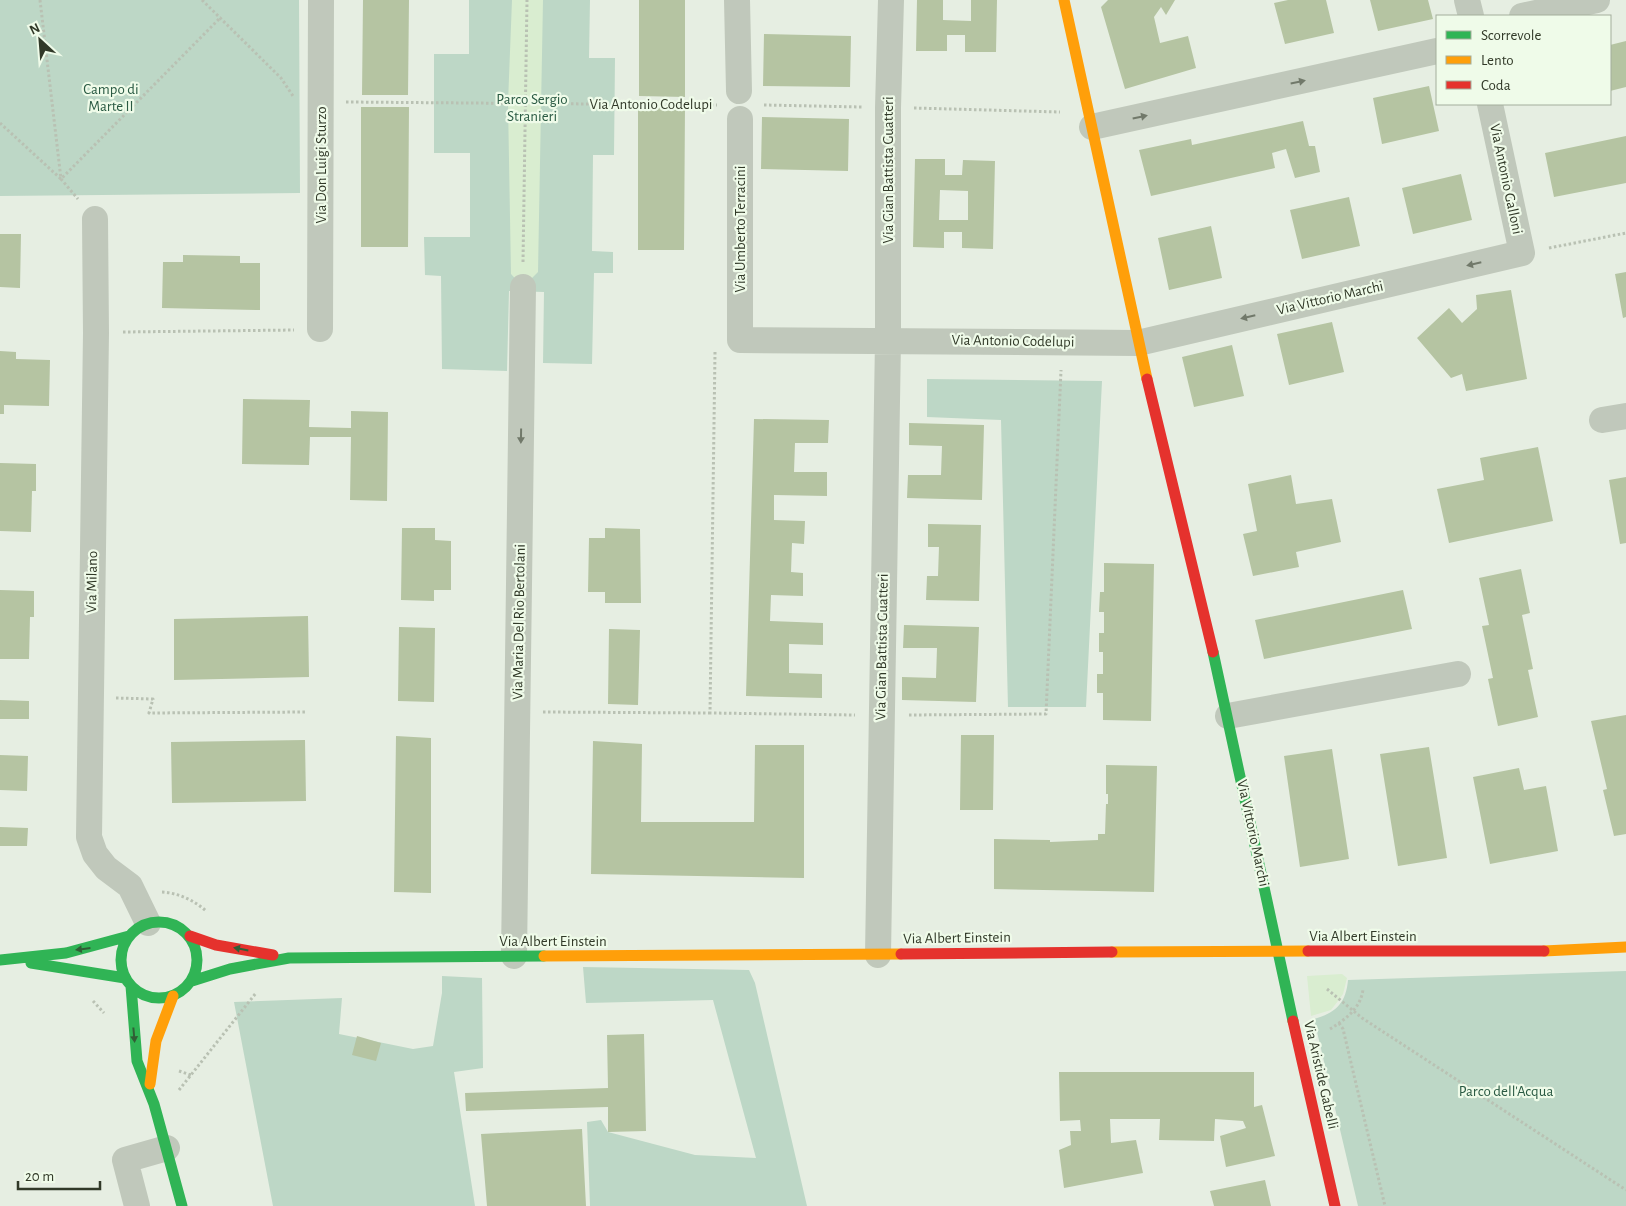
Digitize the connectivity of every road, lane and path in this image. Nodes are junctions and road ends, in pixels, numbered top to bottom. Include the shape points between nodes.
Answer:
1 (40, 0) edge
2 (202, 0) edge
3 (321, 0) edge
4 (527, 0) edge
5 (737, 0) edge
6 (891, 0) edge
7 (1064, 0) edge
8 (1467, 0) edge
9 (1597, 0) edge
10 (1471, 15) edge
11 (1527, 15) edge
12 (221, 17) junction
13 (1436, 51) edge
14 (322, 102) junction
15 (525, 103) junction
16 (733, 105) junction
17 (1490, 105) edge
18 (0, 123) edge
19 (1092, 127) junction
20 (61, 180) junction
21 (95, 219) joint
22 (1626, 233) edge
23 (1522, 253) junction
24 (523, 287) joint
25 (320, 329) joint
26 (96, 333) junction
27 (888, 340) junction
28 (1138, 343) junction
29 (1458, 674) dead end
30 (91, 698) junction
31 (518, 711) junction
32 (306, 712) dead end
33 (710, 713) dead end
34 (1228, 716) junction
35 (139, 930) junction
36 (190, 936) junction
37 (1626, 947) edge
38 (1277, 951) junction
39 (878, 954) junction
40 (514, 956) junction
41 (289, 958) junction
42 (0, 960) edge
43 (17, 960) junction
44 (192, 981) junction
45 (128, 982) junction
46 (258, 986) dead end
47 (1363, 988) dead end
48 (1327, 989) dead end
49 (173, 996) junction
50 (90, 999) dead end
51 (1353, 1011) junction
52 (109, 1018) dead end
53 (1339, 1023) junction
54 (1330, 1029) dead end
55 (149, 1090) junction
56 (175, 1096) dead end
57 (167, 1148) junction
58 (1626, 1190) edge
59 (137, 1206) edge
60 (182, 1206) edge
61 (1335, 1206) edge
62 (1385, 1206) edge

1 - 20 path
2 - 12 path
3 - 14 street, Via Don Luigi Sturzo
4 - 15 path
5 - 16 street, Via Umberto Terracini
6 - 27 street, Via Gian Battista Guatteri
7 - 19 main road, Via Vittorio Marchi
8 - 10 street
9 - 11 street
12 - 14 path, Via Antonio Codelupi via 281,78 296,101
12 - 20 path
19 -> 13 street
14 - 15 path, Via Antonio Codelupi
14 - 25 street, Via Don Luigi Sturzo
15 - 16 path, Via Antonio Codelupi
15 - 24 path
16 - 27 street, Via Umberto Terracini via 740,340
17 - 23 street, Via Antonio Galloni
18 - 20 path
19 - 28 main road, Via Vittorio Marchi
20 - 21 path
21 - 26 street, Via Milano
22 - 23 path
23 -> 28 street, Via Vittorio Marchi
24 -> 31 street, Via Maria Del Rio Bertolani
25 - 26 path
26 - 30 street, Via Milano
27 - 28 street, Via Antonio Codelupi
27 - 39 street, Via Gian Battista Guatteri
28 - 34 main road, Via Vittorio Marchi
29 - 34 street
30 - 32 path via 153,698 148,713
30 - 35 street, Via Milano via 88,837 106,868 130,886
31 - 33 path
31 - 40 street, Via Maria Del Rio Bertolani
34 - 38 main road, Via Vittorio Marchi
35 - 36 main road via 160,921 171,923
35 -> 43 main road via 94,947
35 - 45 main road via 121,956
41 -> 36 main road, Via Albert Einstein via 216,945
36 - 44 main road via 198,958
37 - 38 main road, Via Albert Einstein via 1533,952
38 - 39 main road, Via Albert Einstein
38 - 61 main road, Via Aristide Gabelli
39 - 40 main road, Via Albert Einstein
40 - 41 main road, Via Albert Einstein
41 - 44 main road, Via Albert Einstein via 230,969
42 - 43 main road
43 - 45 main road
44 - 49 main road
45 - 49 main road via 150,997
45 -> 55 main road via 137,1061
46 - 56 path
47 - 51 path via 1362,997
48 - 51 path
49 - 55 main road via 156,1041
50 - 52 path
51 - 53 path
51 - 58 path
53 - 54 path
53 - 62 path
55 - 57 main road
57 - 59 street via 125,1160
57 - 60 main road

